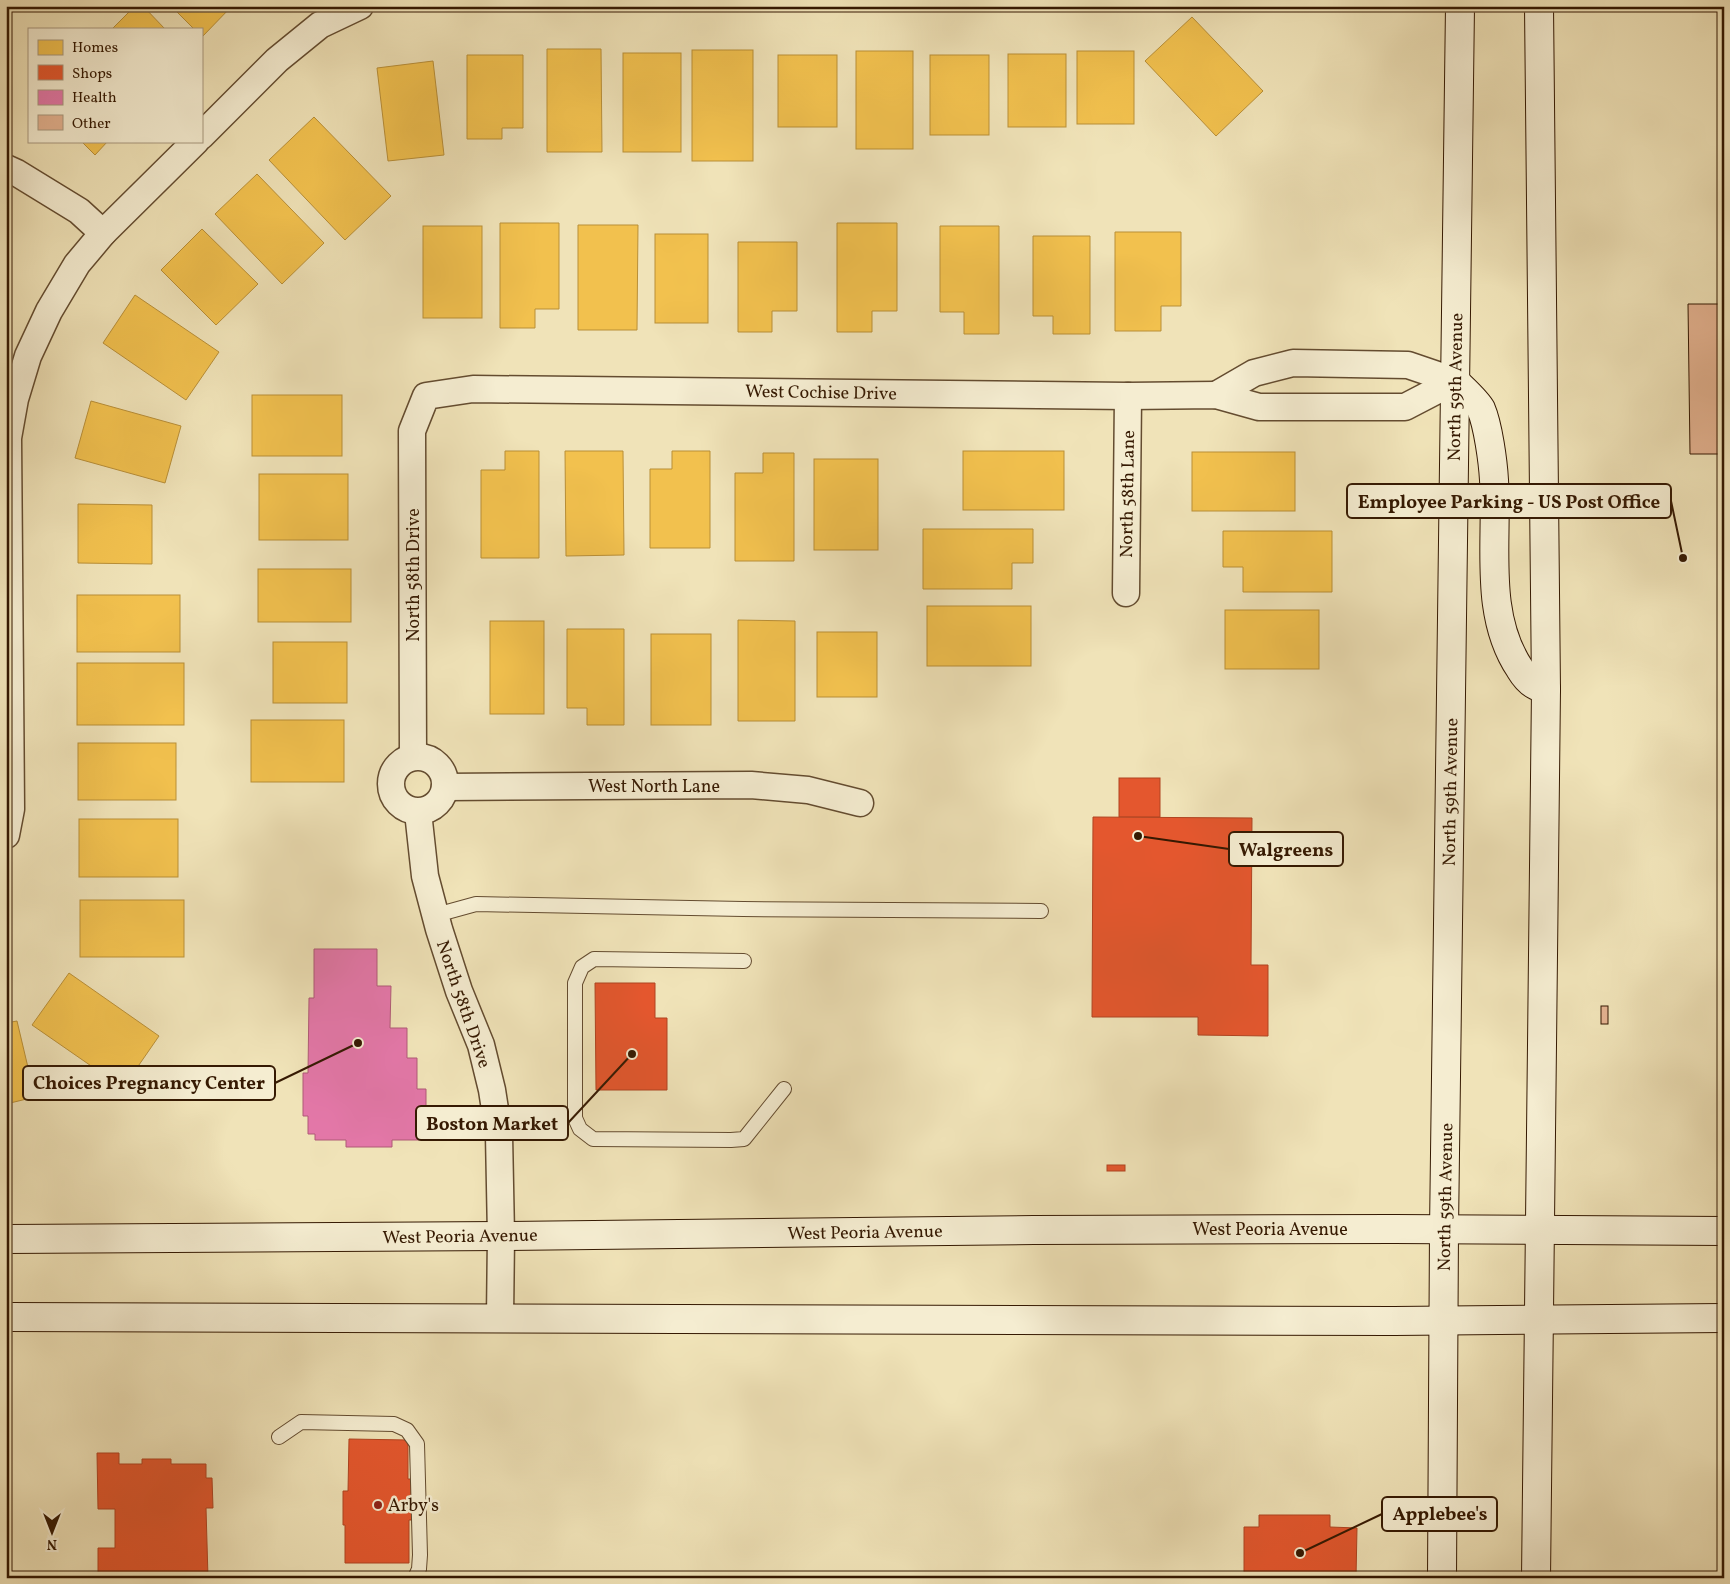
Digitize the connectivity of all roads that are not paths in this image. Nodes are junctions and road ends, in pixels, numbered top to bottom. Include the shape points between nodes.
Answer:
1 (360, 6) edge
2 (1460, 6) edge
3 (1540, 6) edge
4 (202, 135) edge
5 (195, 142) edge
6 (6, 168) edge
7 (104, 233) junction
8 (1455, 381) junction
9 (1216, 395) junction
10 (426, 396) joint
11 (1128, 396) junction
12 (8, 564) edge
13 (1126, 593) dead end
14 (1546, 689) junction
15 (414, 757) junction
16 (445, 787) junction
17 (860, 803) dead end
18 (418, 812) junction
19 (6, 835) edge
20 (1041, 910) dead end
21 (436, 916) junction
22 (744, 961) dead end
23 (784, 1089) dead end
24 (1444, 1230) junction
25 (1540, 1230) junction
26 (1724, 1231) edge
27 (501, 1236) junction
28 (6, 1239) edge
29 (6, 1317) edge
30 (500, 1318) junction
31 (1724, 1318) edge
32 (1538, 1320) junction
33 (1444, 1321) junction
34 (279, 1437) dead end
35 (415, 1578) edge
36 (1442, 1578) edge
37 (1536, 1578) edge

1 - 4 street via 320,25 306,36 277,60
2 - 8 main road, North 59th Avenue
3 - 14 main road
5 - 7 street
6 - 7 street via 79,211
7 - 12 street via 77,264 49,311 28,356 15,399 8,438
8 - 9 street, West Cochise Drive via 1406,408 1259,407
8 - 9 street, West Cochise Drive via 1408,365 1294,363 1254,373
8 - 14 main road via 1480,408 1489,444 1494,479 1495,586 1505,638 1523,674 1534,685
8 - 24 main road, North 59th Avenue
9 - 11 street, West Cochise Drive
10 - 11 street, West Cochise Drive via 473,389
10 - 15 street, North 58th Drive via 412,431
11 - 13 street, North 58th Lane
12 - 19 street via 11,809
14 - 25 main road
15 - 16 street via 430,759 437,764 445,778
15 - 18 street via 405,760 393,772 390,781 400,806
16 - 17 street, West North Lane via 751,785 808,790
16 - 18 street via 439,802
18 - 21 street, North 58th Drive via 426,876
20 - 21 lane via 753,910 476,904
21 - 27 street, North 58th Drive via 459,991 481,1045 492,1090 499,1136
22 - 23 lane via 594,959 582,968 575,983 575,1118 580,1129 592,1139 744,1139
24 - 25 main road, West Peoria Avenue
24 - 27 main road, West Peoria Avenue via 1034,1230
24 - 33 main road, North 59th Avenue
25 - 26 main road, West Peoria Avenue
25 - 32 main road
27 - 28 main road, West Peoria Avenue
27 - 30 street, North 58th Drive
29 - 30 main road
30 - 33 main road
31 - 32 main road
32 - 33 main road
32 - 37 main road
33 - 36 main road, North 59th Avenue
34 - 35 lane via 302,1422 394,1424 406,1430 417,1444 420,1555

